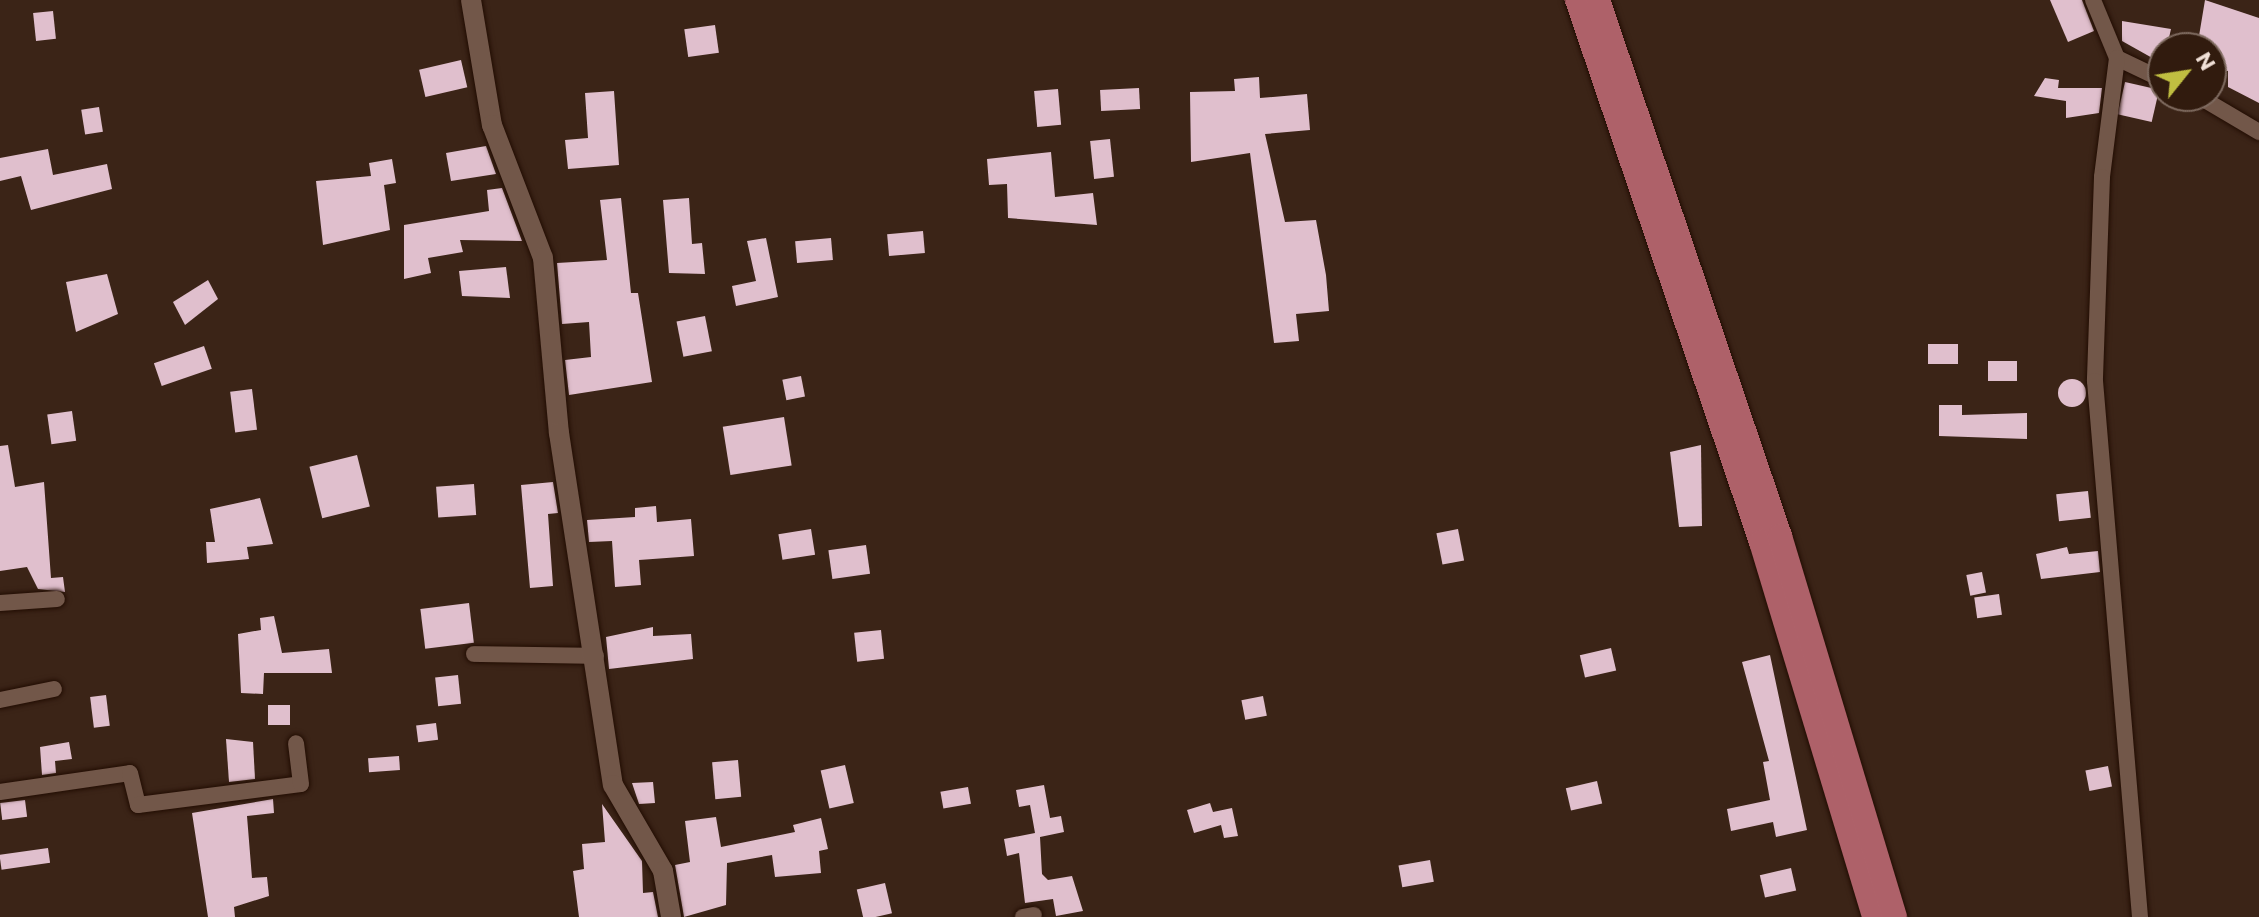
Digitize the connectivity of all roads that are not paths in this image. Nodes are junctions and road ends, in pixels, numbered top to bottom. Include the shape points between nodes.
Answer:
1 (471, 0) edge
2 (1577, 0) edge
3 (1598, 0) edge
4 (2093, 0) edge
5 (2117, 58) junction
6 (2147, 72) edge
7 (2225, 112) edge
8 (2259, 132) edge
9 (57, 599) dead end
10 (0, 603) edge
11 (474, 654) dead end
12 (596, 656) junction
13 (54, 689) dead end
14 (0, 700) edge
15 (296, 743) dead end
16 (0, 792) edge
17 (671, 917) edge
18 (1874, 917) edge
19 (1895, 917) edge
20 (2140, 917) edge

1 - 12 street via 492,125 543,258 559,433
2 - 18 main road via 1761,542
3 - 19 main road via 1780,536
4 - 5 street
5 - 6 street
5 - 20 street via 2102,177 2095,381
7 - 8 street
9 - 10 street
11 - 12 street
12 - 17 street via 613,785 663,871
13 - 14 street
15 - 16 street via 301,784 138,805 130,773

